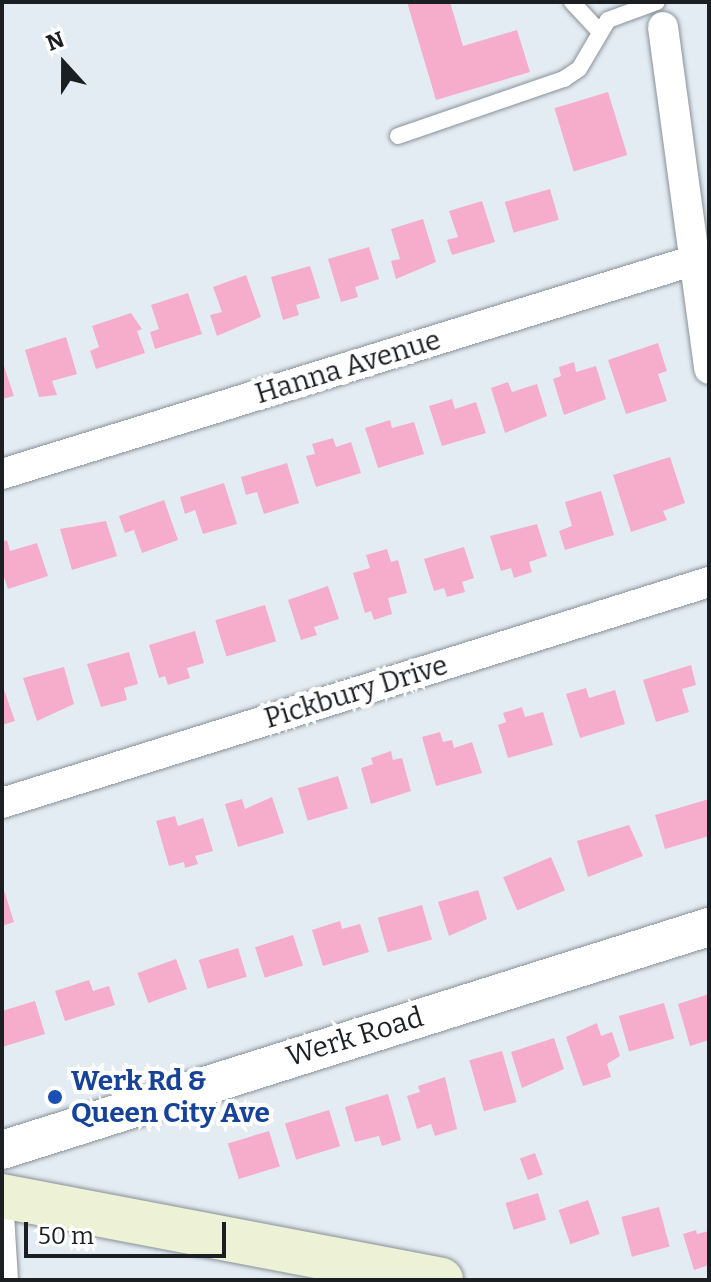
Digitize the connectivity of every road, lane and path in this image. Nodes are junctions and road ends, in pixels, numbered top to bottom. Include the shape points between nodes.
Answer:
1 (572, 2) edge
2 (659, 11) edge
3 (599, 31) junction
4 (398, 136) dead end
5 (695, 260) junction
6 (709, 369) edge
7 (2, 474) edge
8 (709, 582) edge
9 (2, 803) edge
10 (709, 927) edge
11 (2, 1150) edge
12 (4, 1197) edge
13 (10, 1280) edge
14 (441, 1280) edge

1 - 3 lane
2 - 3 lane via 617,13
2 - 5 street
3 - 4 lane via 579,69 564,79
5 - 6 street
5 - 7 street, Hanna Avenue
8 - 9 street, Pickbury Drive
10 - 11 street, Werk Road
12 - 13 lane
12 - 14 main road

